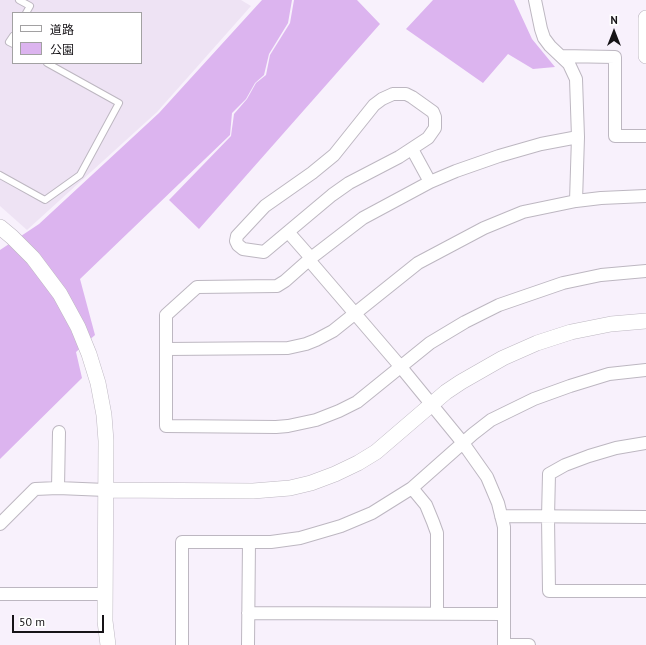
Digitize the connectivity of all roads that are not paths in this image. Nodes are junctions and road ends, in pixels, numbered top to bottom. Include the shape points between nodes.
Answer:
1 (19, 0) edge
2 (535, 0) edge
3 (27, 12) edge
4 (646, 18) edge
5 (561, 56) junction
6 (646, 56) edge
7 (49, 64) edge
8 (646, 136) edge
9 (578, 137) junction
10 (412, 149) junction
11 (0, 175) edge
12 (430, 182) junction
13 (646, 196) edge
14 (576, 201) junction
15 (0, 227) edge
16 (289, 233) junction
17 (310, 259) junction
18 (646, 271) edge
19 (355, 312) junction
20 (646, 321) edge
21 (167, 349) junction
22 (400, 366) junction
23 (646, 370) edge
24 (431, 405) junction
25 (58, 432) dead end
26 (462, 443) junction
27 (646, 443) edge
28 (58, 488) junction
29 (412, 488) junction
30 (106, 490) junction
31 (502, 516) junction
32 (548, 517) junction
33 (646, 517) edge
34 (0, 524) edge
35 (249, 542) junction
36 (646, 591) edge
37 (0, 594) edge
38 (105, 594) junction
39 (248, 613) junction
40 (437, 613) junction
41 (504, 614) junction
42 (108, 645) edge
43 (182, 645) edge
44 (248, 645) edge
45 (504, 645) edge
46 (529, 645) edge

1 - 3 lane via 30,6
2 - 5 street via 544,38
4 - 6 street
5 - 8 street via 615,57 615,136
5 - 9 street via 569,64 576,79
7 - 11 lane via 119,103 80,175 45,200
9 - 12 street via 499,156
9 - 14 street
10 - 12 street
10 - 16 street via 349,183
10 - 16 street via 435,128 433,112 406,94 393,94 382,99 374,105 334,154 265,206 241,231 236,241 243,249 264,252
12 - 17 street via 363,218
13 - 14 street
14 - 19 street via 523,212 484,228 418,263
15 - 30 street via 45,273 78,327 94,368 101,396 106,434
16 - 17 street
17 - 19 street
17 - 21 street via 277,286 197,287 166,315
18 - 22 street via 585,278 516,298 443,335
19 - 21 street via 325,336 288,348
19 - 22 street
20 - 24 street via 632,321 571,332 537,343 477,372
21 - 22 street via 166,426 276,427 303,423 328,416 357,402
22 - 24 street
23 - 26 street via 609,374 534,399 491,420
24 - 26 street
24 - 30 street via 376,452 335,474 311,483 290,488 253,491
25 - 28 street
26 - 29 street
26 - 31 street via 487,477
27 - 32 street via 589,456 548,474
28 - 30 street
28 - 34 street via 35,489
29 - 35 street via 372,513 327,531 285,540
29 - 40 street via 426,505 437,533
30 - 38 street
31 - 32 street
31 - 41 street
32 - 33 street
32 - 36 street via 548,591
35 - 39 street
35 - 43 street via 182,542
37 - 38 street
38 - 42 street
39 - 40 street
39 - 44 street
40 - 41 street
41 - 45 street
45 - 46 street

